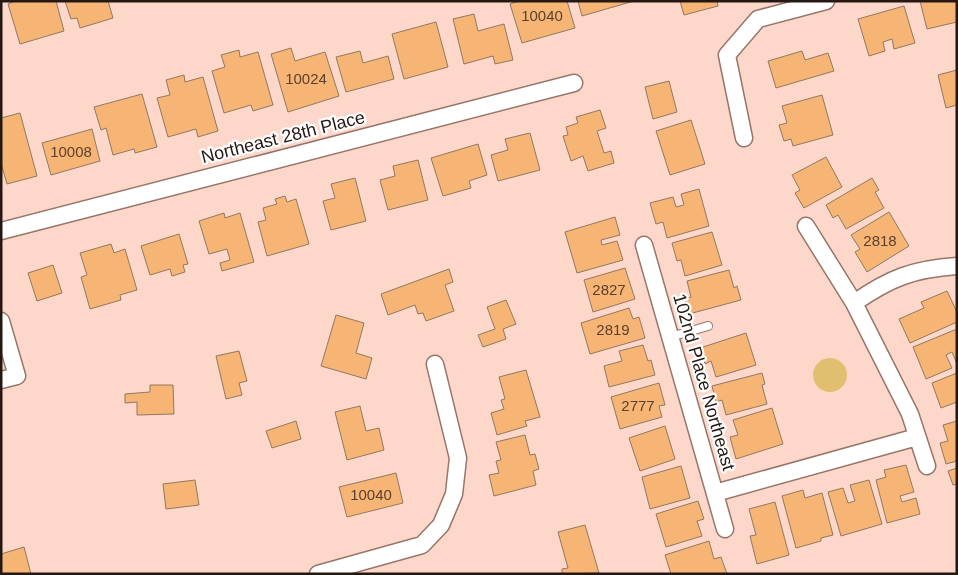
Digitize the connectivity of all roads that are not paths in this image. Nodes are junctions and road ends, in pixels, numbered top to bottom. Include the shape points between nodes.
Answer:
1 (826, 1) edge
2 (574, 83) dead end
3 (744, 138) dead end
4 (806, 226) dead end
5 (1, 230) edge
6 (644, 245) dead end
7 (957, 266) edge
8 (854, 303) junction
9 (1, 321) edge
10 (708, 326) dead end
11 (670, 337) junction
12 (435, 364) dead end
13 (9, 378) edge
14 (917, 437) junction
15 (927, 466) dead end
16 (716, 493) junction
17 (725, 529) dead end
18 (318, 574) edge

1 - 3 street via 758,20 727,55
2 - 5 street, Northeast 28th Place
4 - 8 street
6 - 11 street, 102nd Place Northeast
7 - 8 street via 904,275
8 - 14 street via 910,414
9 - 13 street
10 - 11 lane
11 - 16 street, 102nd Place Northeast
12 - 18 street via 458,458 454,494 441,525 422,545
14 - 15 street
14 - 16 street
16 - 17 street, 102nd Place Northeast

